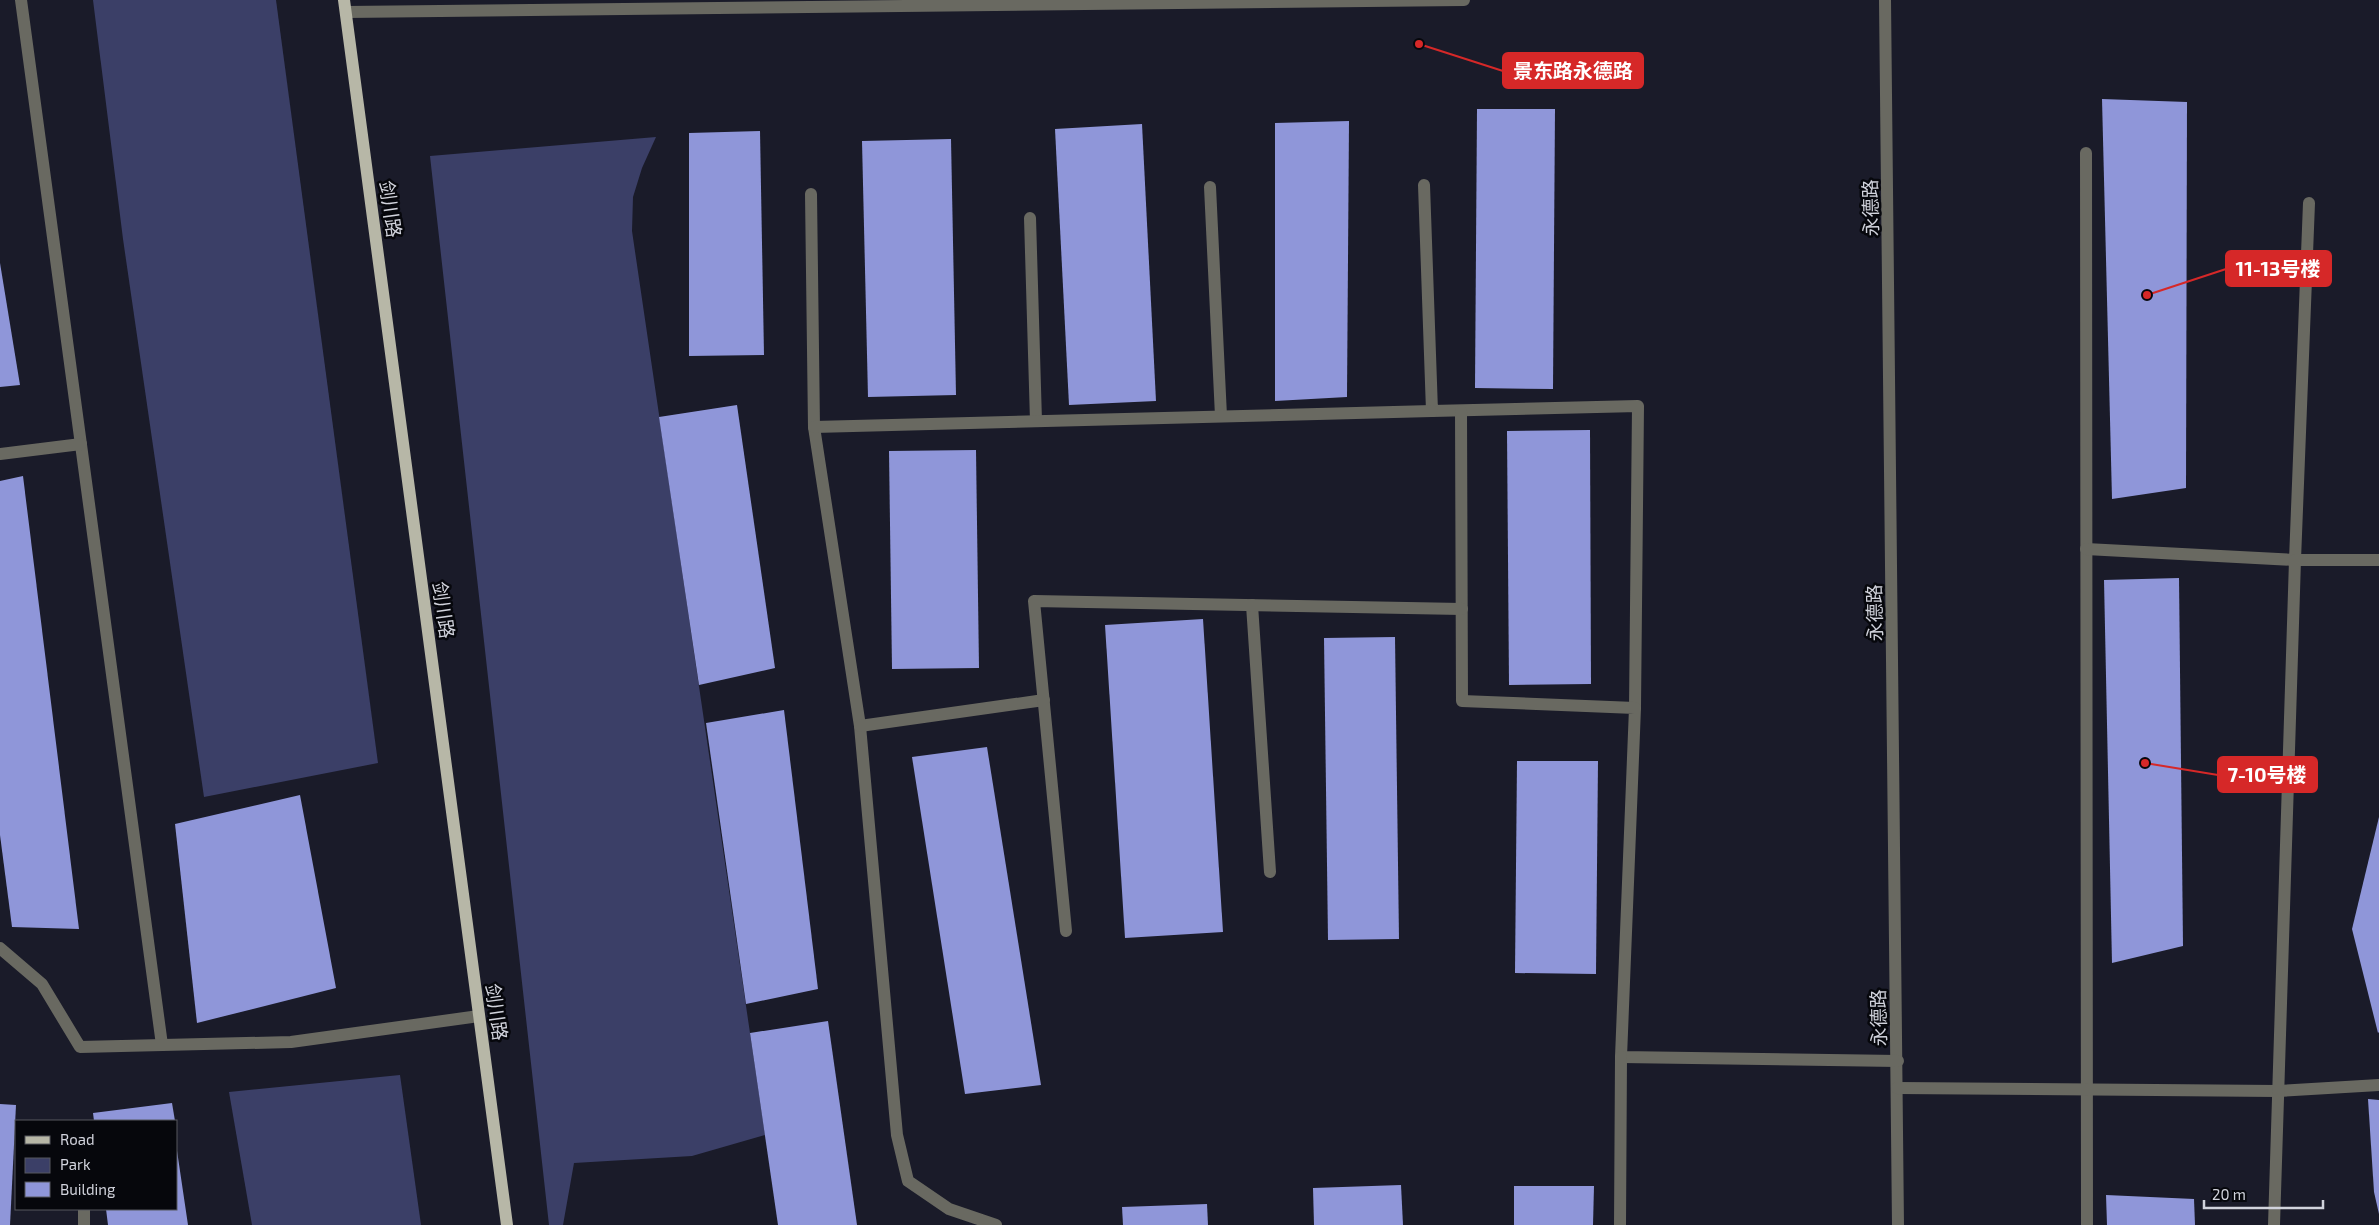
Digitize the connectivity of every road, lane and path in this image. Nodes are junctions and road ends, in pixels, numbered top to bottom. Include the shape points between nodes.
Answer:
1 (22, 0) edge
2 (1464, 0) edge
3 (1885, 0) edge
4 (345, 6) edge
5 (2086, 153) dead end
6 (1424, 185) dead end
7 (1210, 187) dead end
8 (811, 194) dead end
9 (2309, 204) dead end
10 (1030, 218) dead end
11 (1432, 411) junction
12 (1462, 411) junction
13 (1221, 416) junction
14 (1036, 421) junction
15 (814, 427) junction
16 (81, 444) junction
17 (0, 454) edge
18 (2086, 548) junction
19 (2296, 560) junction
20 (2379, 560) edge
21 (1252, 605) junction
22 (1462, 609) junction
23 (1044, 700) junction
24 (1635, 708) junction
25 (860, 726) junction
26 (1270, 872) dead end
27 (1066, 931) dead end
28 (0, 948) edge
29 (479, 1016) junction
30 (162, 1045) junction
31 (1621, 1058) junction
32 (1898, 1061) junction
33 (2379, 1085) edge
34 (1897, 1088) junction
35 (2087, 1089) junction
36 (2278, 1091) junction
37 (84, 1210) edge
38 (84, 1225) edge
39 (507, 1225) edge
40 (996, 1225) edge
41 (1620, 1225) edge
42 (1898, 1225) edge
43 (2087, 1225) edge
44 (2274, 1225) edge

1 - 16 street
2 - 4 street
3 - 32 street, 永德路
4 - 29 main road, 剑川路
5 - 18 street
6 - 11 street
7 - 13 street
8 - 15 street
9 - 19 street
10 - 14 street
11 - 12 street
11 - 13 street
12 - 22 street
12 - 24 street via 1638,406
13 - 14 street
14 - 15 street
15 - 25 street
16 - 17 street
16 - 30 street
18 - 19 street
18 - 35 street
19 - 20 street
19 - 36 street
21 - 22 street
21 - 23 street via 1034,601
21 - 26 street
22 - 24 street via 1462,701
23 - 25 street
23 - 27 street
24 - 31 street
25 - 40 street via 897,1135 908,1181 949,1209
28 - 30 street via 42,984 80,1047
29 - 30 street via 291,1042
29 - 39 main road, 剑川路
31 - 32 street
31 - 41 street
32 - 34 street, 永德路
33 - 36 street
34 - 35 street
34 - 42 street, 永德路
35 - 36 street
35 - 43 street
36 - 44 street
37 - 38 street

